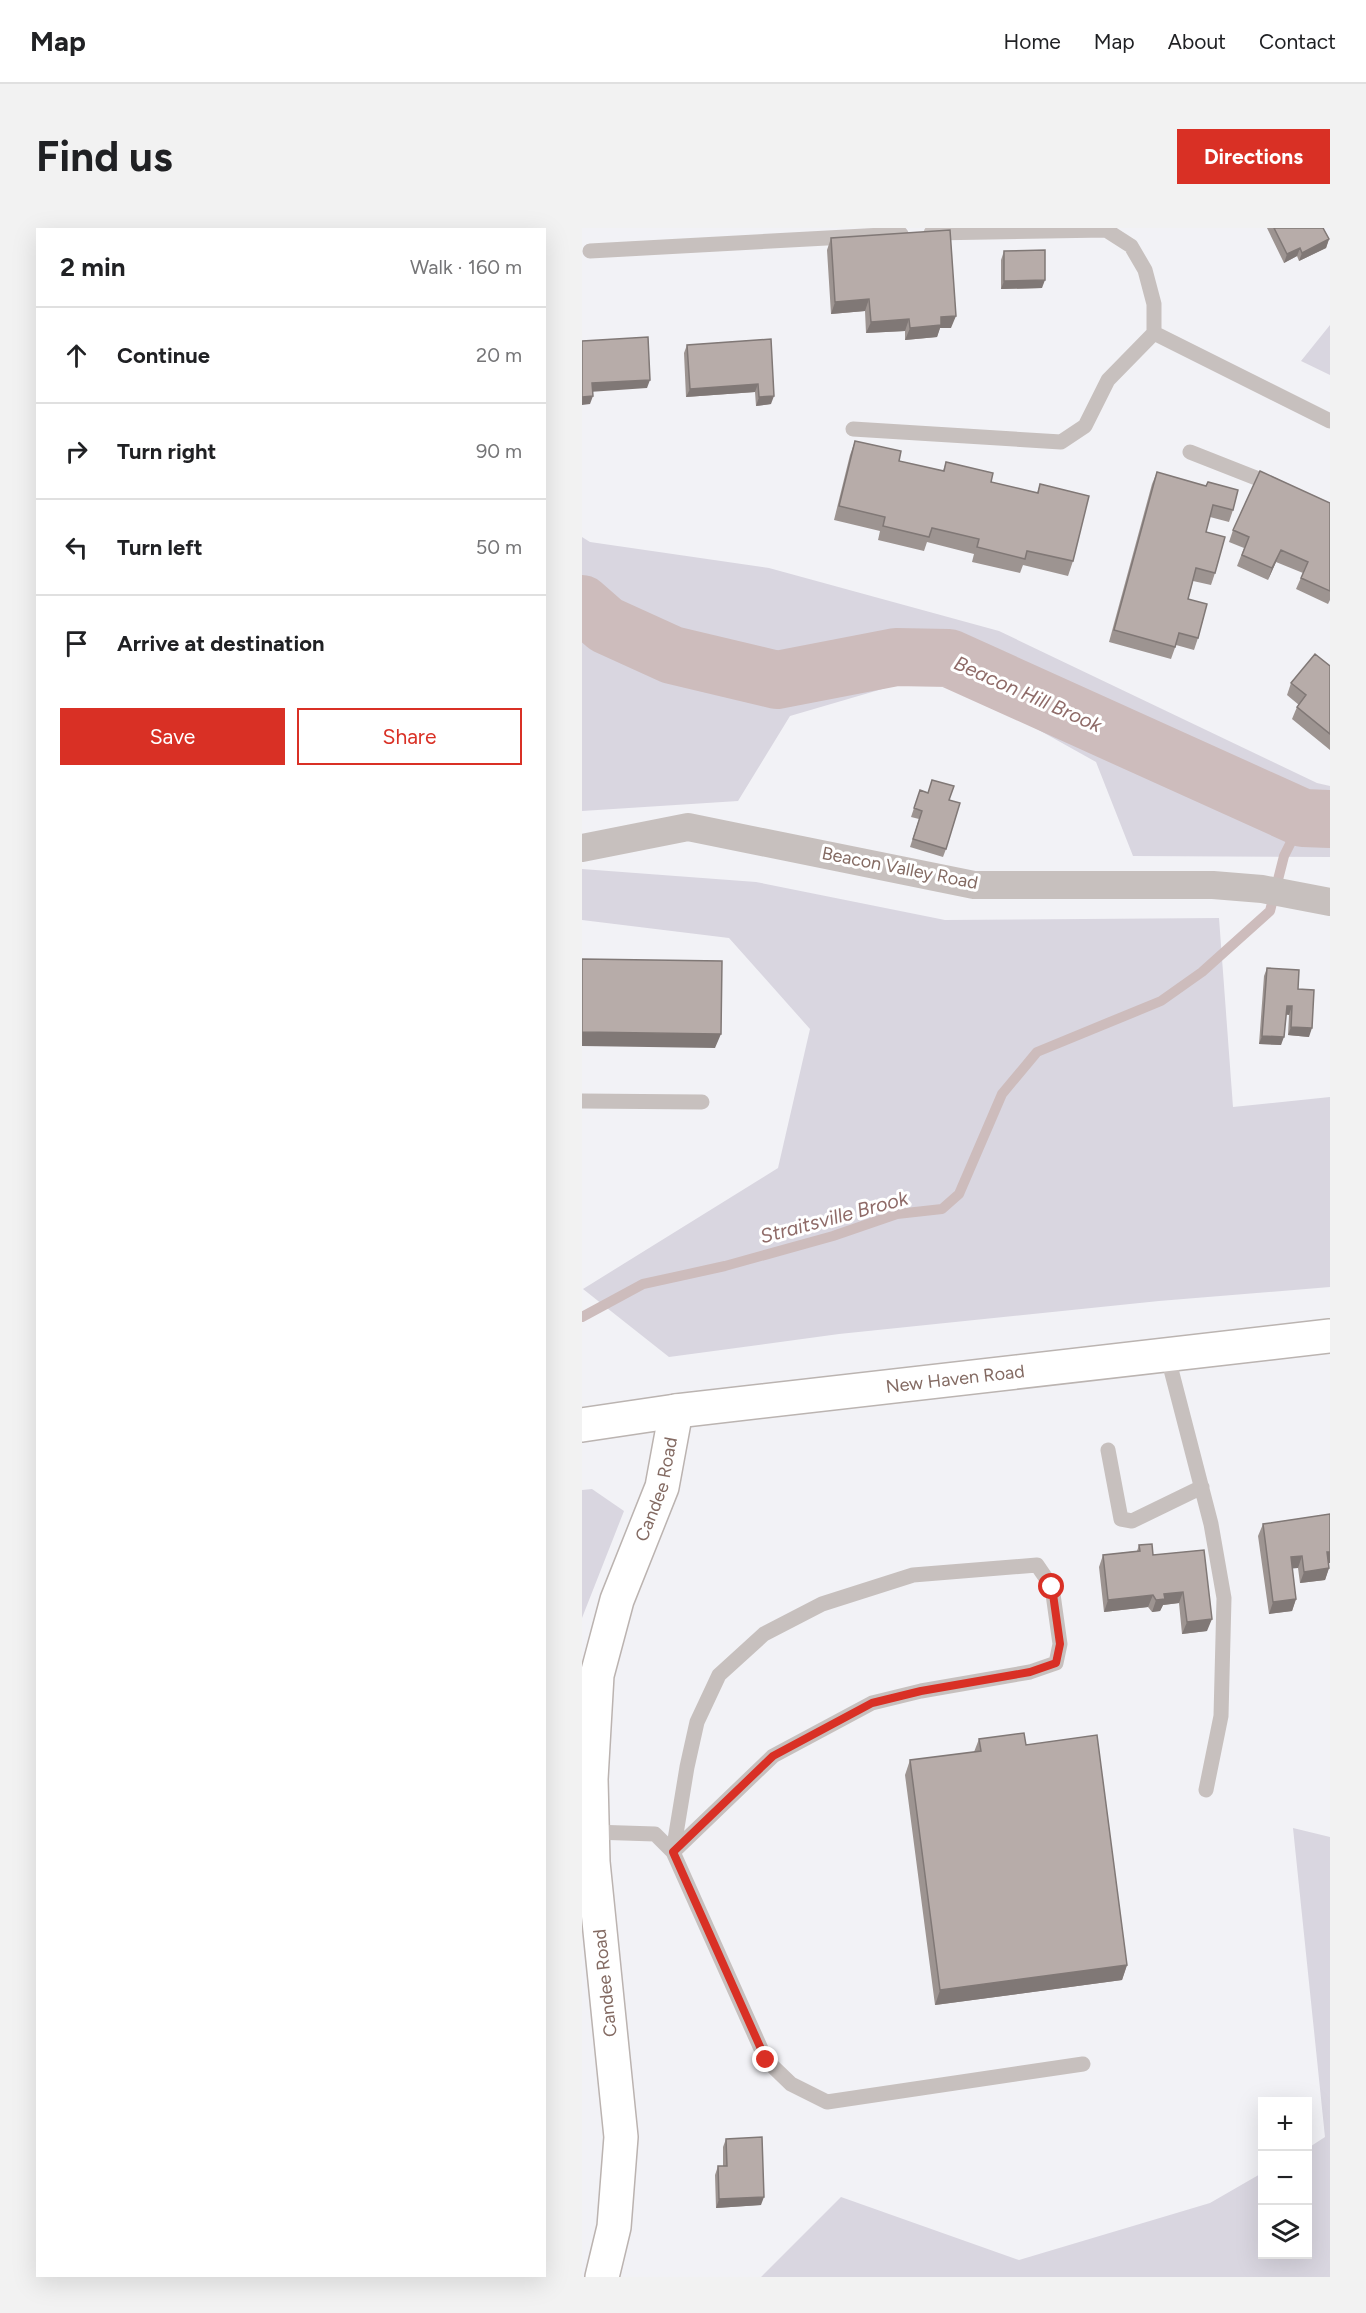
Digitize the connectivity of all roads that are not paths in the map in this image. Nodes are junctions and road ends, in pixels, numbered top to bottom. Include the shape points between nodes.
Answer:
1 (590, 251) dead end
2 (1154, 333) junction
3 (1330, 421) edge
4 (853, 429) dead end
5 (1190, 452) dead end
6 (1287, 490) edge
7 (582, 848) edge
8 (1330, 902) edge
9 (582, 1101) edge
10 (702, 1102) dead end
11 (1330, 1336) edge
12 (1167, 1354) junction
13 (676, 1411) junction
14 (582, 1425) edge
15 (1108, 1450) dead end
16 (1202, 1487) junction
17 (1206, 1791) dead end
18 (592, 1832) junction
19 (673, 1852) junction
20 (1083, 2064) dead end
21 (602, 2277) edge

1 - 2 lane via 929,233 1106,230 1131,246 1145,270 1154,304
2 - 3 lane
2 - 4 lane via 1108,380 1085,426 1060,442
5 - 6 lane
7 - 8 street, Beacon Valley Road via 688,827 974,885 1213,885
9 - 10 lane
11 - 12 street, New Haven Road
12 - 13 street, New Haven Road
12 - 16 lane
13 - 14 street, New Haven Road
13 - 18 street, Candee Road via 662,1487 617,1599 597,1675
15 - 16 lane via 1121,1519 1132,1521
16 - 17 lane via 1224,1598 1221,1716
18 - 19 lane via 655,1834
18 - 21 street, Candee Road via 621,2138 614,2227
19 - 19 lane via 697,1722 719,1675 764,1634 822,1604 913,1575 1037,1565 1052,1587 1060,1644 1056,1663 1030,1672 872,1703 773,1756
19 - 20 lane via 766,2060 791,2084 827,2102

